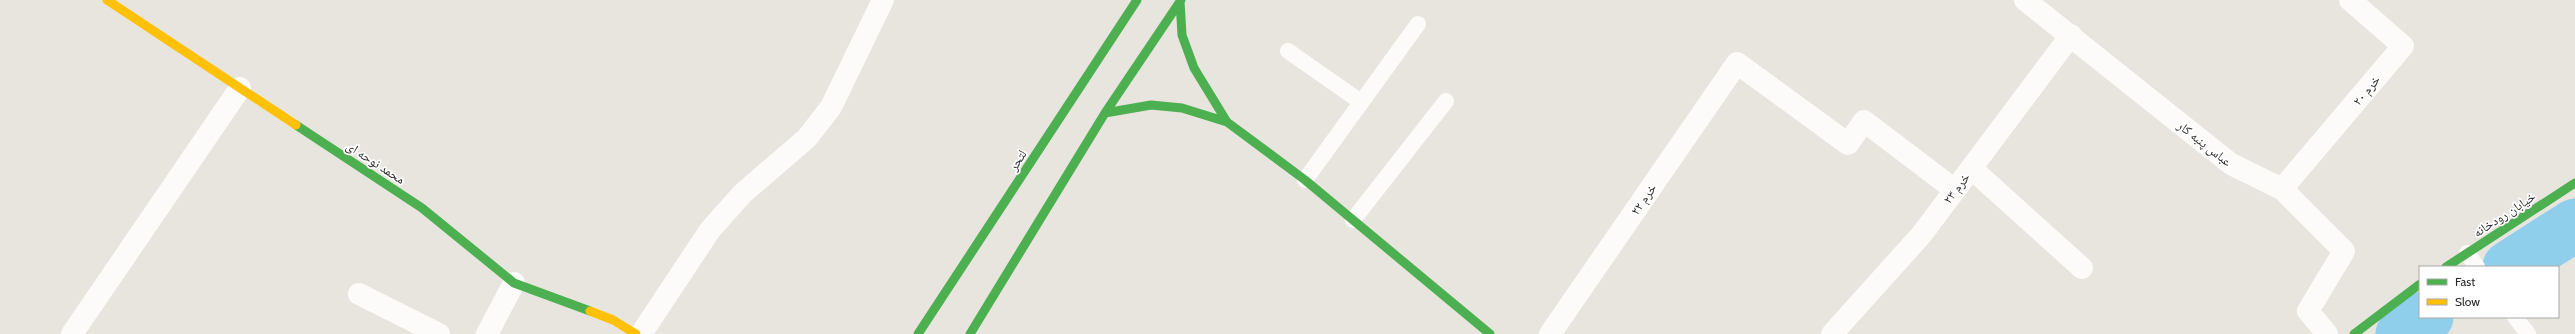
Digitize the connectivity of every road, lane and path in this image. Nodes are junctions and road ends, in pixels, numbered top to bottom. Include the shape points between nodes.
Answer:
1 (106, 0) edge
2 (882, 0) edge
3 (1137, 0) edge
4 (2350, 0) edge
5 (1180, 1) edge
6 (2029, 1) edge
7 (1418, 24) dead end
8 (2070, 35) junction
9 (1288, 51) dead end
10 (240, 88) junction
11 (1446, 100) dead end
12 (1361, 102) junction
13 (1105, 113) junction
14 (1227, 122) junction
15 (1970, 168) junction
16 (1305, 180) junction
17 (2575, 183) edge
18 (2282, 189) junction
19 (1955, 190) junction
20 (1353, 220) junction
21 (2467, 253) junction
22 (2448, 266) edge
23 (2477, 266) edge
24 (2082, 268) dead end
25 (514, 283) junction
26 (2419, 285) edge
27 (359, 294) dead end
28 (2516, 318) edge
29 (72, 334) edge
30 (439, 334) edge
31 (487, 334) edge
32 (636, 334) edge
33 (641, 334) edge
34 (918, 334) edge
35 (970, 334) edge
36 (1490, 334) edge
37 (1550, 334) edge
38 (1832, 334) edge
39 (2327, 334) edge
40 (2354, 334) edge
41 (2528, 334) edge

1 - 10 street, محمد نوحه ای
2 - 33 street via 831,107 807,138 743,193 710,230
3 - 34 street, لتحر
4 - 18 street, خرم ۲۰ via 2403,46
5 - 13 street
5 - 14 street via 1182,35 1194,68
6 - 8 street, عباس پنبه کار
7 - 12 lane
8 - 15 street, خرم ۲۳
8 - 18 street, عباس پنبه کار via 2231,164
9 - 12 lane
10 - 25 street, محمد نوحه ای via 422,208
10 - 29 street
11 - 20 lane
12 - 16 lane
13 - 14 street via 1151,105 1182,108
13 - 35 street
14 - 16 street
15 - 19 street, خرم ۲۳
15 - 24 street
16 - 20 street
17 - 21 street, خیابان رودخانه
18 - 39 street, عباس پنبه کار via 2344,251 2308,311
19 - 37 street, خرم ۲۲ via 1864,121 1848,144 1737,63
19 - 38 street, خرم ۲۳ via 1922,234
20 - 36 street
21 - 22 street, خیابان رودخانه
21 - 23 lane
25 - 31 street
25 - 32 street, محمد نوحه ای via 613,320
26 - 40 street via 2399,297
27 - 30 street
28 - 41 lane

